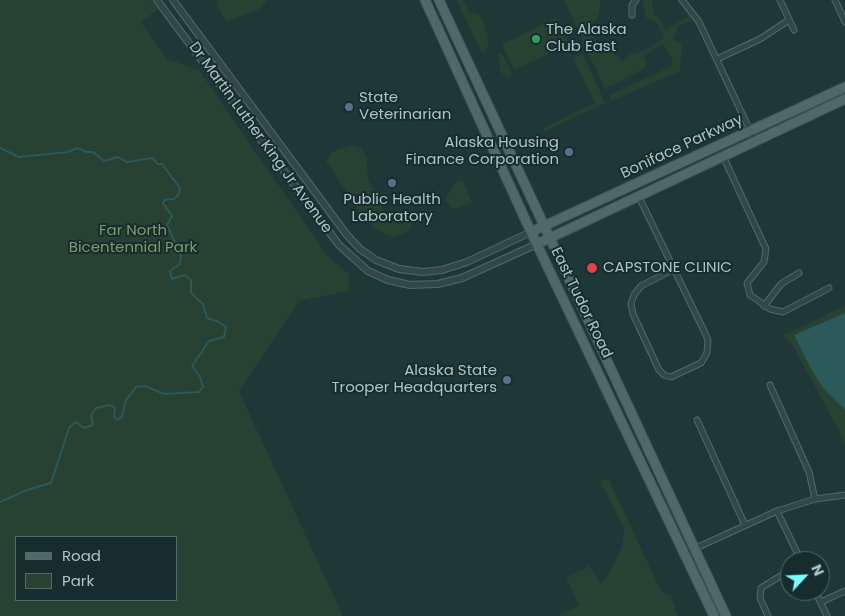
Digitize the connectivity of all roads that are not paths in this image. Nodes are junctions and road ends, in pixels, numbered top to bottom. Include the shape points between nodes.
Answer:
1 (158, 0) edge
2 (172, 0) edge
3 (425, 0) edge
4 (440, 0) edge
5 (636, 0) edge
6 (682, 0) edge
7 (780, 0) edge
8 (835, 0) edge
9 (632, 15) dead end
10 (789, 20) junction
11 (845, 22) edge
12 (794, 30) dead end
13 (717, 59) junction
14 (845, 87) edge
15 (845, 99) edge
16 (750, 130) junction
17 (755, 141) junction
18 (723, 156) junction
19 (638, 195) junction
20 (545, 226) junction
21 (531, 232) junction
22 (550, 237) junction
23 (537, 244) junction
24 (674, 269) junction
25 (800, 273) dead end
26 (829, 288) dead end
27 (764, 306) junction
28 (770, 385) dead end
29 (697, 420) dead end
30 (845, 495) edge
31 (814, 499) junction
32 (777, 510) junction
33 (745, 525) junction
34 (694, 549) junction
35 (796, 551) edge
36 (685, 553) junction
37 (780, 576) edge
38 (845, 591) edge
39 (821, 602) joint
40 (714, 616) edge
41 (726, 616) edge
42 (768, 616) edge
43 (827, 616) edge

1 - 23 street, Dr Martin Luther King Jr Avenue via 339,245 368,271 410,285 438,284 462,278
2 - 21 street, Dr Martin Luther King Jr Avenue via 347,235 376,260 399,269 442,270
3 - 21 main road, East Tudor Road
4 - 20 main road, East Tudor Road
5 - 9 street via 632,5
6 - 13 street via 698,22
7 - 10 street
8 - 11 street
10 - 12 street
10 - 13 street via 760,39
13 - 16 street
14 - 16 main road, Boniface Parkway
15 - 17 main road, Boniface Parkway
16 - 17 street
16 - 20 main road, Boniface Parkway
17 - 18 main road, Boniface Parkway
18 - 19 main road, Boniface Parkway
18 - 27 street via 765,247 765,261 746,288
19 - 22 main road, Boniface Parkway
19 - 24 street
20 - 21 main road, Boniface Parkway
20 - 22 main road, East Tudor Road
21 - 23 main road, East Tudor Road
22 - 23 main road, Boniface Parkway
22 - 34 main road, East Tudor Road
23 - 36 main road, East Tudor Road
24 - 24 street via 707,338 707,353 699,365 671,377 662,374 633,314 633,297 643,284
25 - 27 street via 781,284
26 - 27 street via 786,312
28 - 31 street via 808,472
29 - 33 street
30 - 31 street
31 - 32 street
32 - 33 street
32 - 35 street
33 - 34 street
34 - 36 street
34 - 41 main road, East Tudor Road
36 - 40 main road, East Tudor Road
37 - 42 street via 761,588 760,598
38 - 39 street
39 - 43 street

